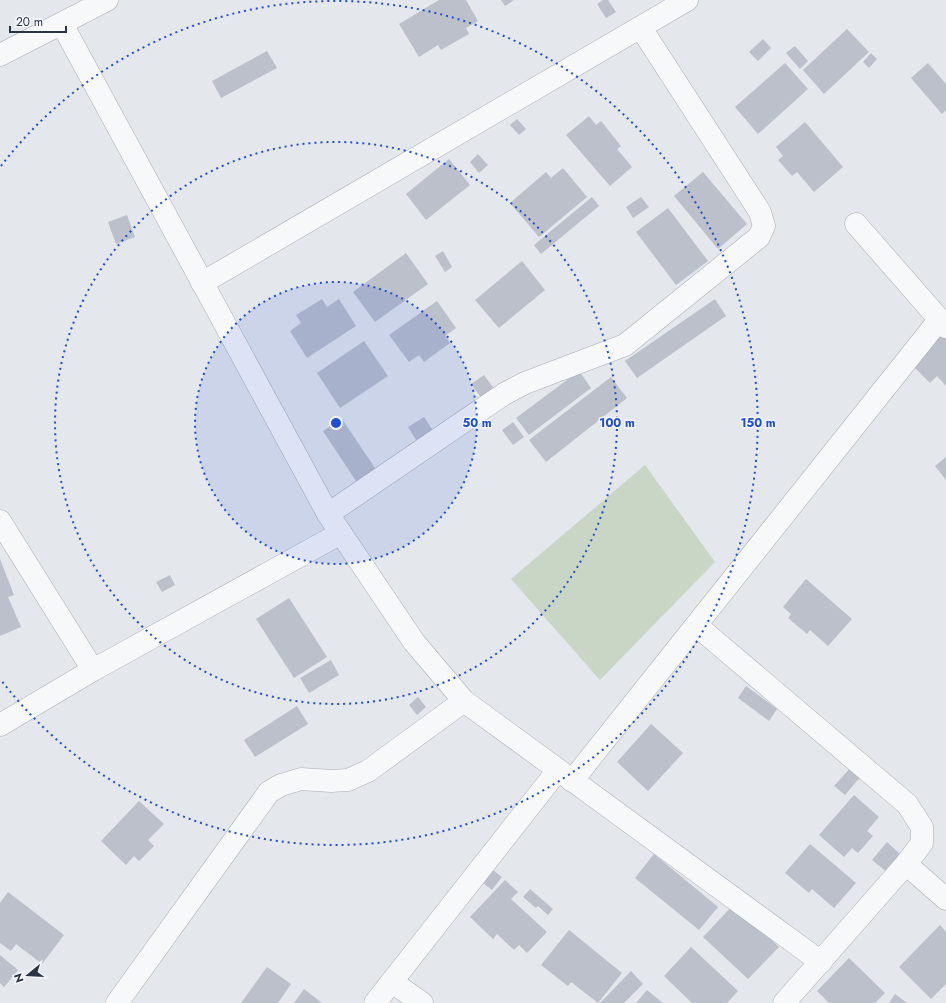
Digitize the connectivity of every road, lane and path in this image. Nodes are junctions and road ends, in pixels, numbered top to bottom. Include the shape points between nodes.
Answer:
1 (107, 0) edge
2 (687, 0) edge
3 (62, 24) junction
4 (641, 28) junction
5 (0, 55) edge
6 (856, 224) dead end
7 (202, 284) junction
8 (943, 323) edge
9 (328, 514) junction
10 (0, 521) edge
11 (341, 533) junction
12 (696, 625) junction
13 (93, 670) junction
14 (464, 701) junction
15 (0, 725) edge
16 (565, 775) junction
17 (906, 864) junction
18 (946, 899) edge
19 (821, 962) junction
20 (392, 982) junction
21 (117, 1003) edge
22 (375, 1003) edge
23 (422, 1003) edge
24 (784, 1003) edge

1 - 3 street
2 - 4 street
3 - 5 street
3 - 7 street
4 - 7 street
4 - 9 street via 760,212 764,226 760,237 625,345 525,383 504,394
6 - 8 street
7 - 9 street
8 - 12 street
9 - 11 street
10 - 13 street
11 - 13 street
11 - 14 street via 414,642
12 - 16 street
12 - 17 street via 907,804 922,827 922,843
13 - 15 street
14 - 16 street
14 - 21 street via 368,771 348,780 302,779 281,785 269,792
16 - 19 street
16 - 20 street
17 - 18 street
17 - 19 street
19 - 24 street
20 - 22 street
20 - 23 street

